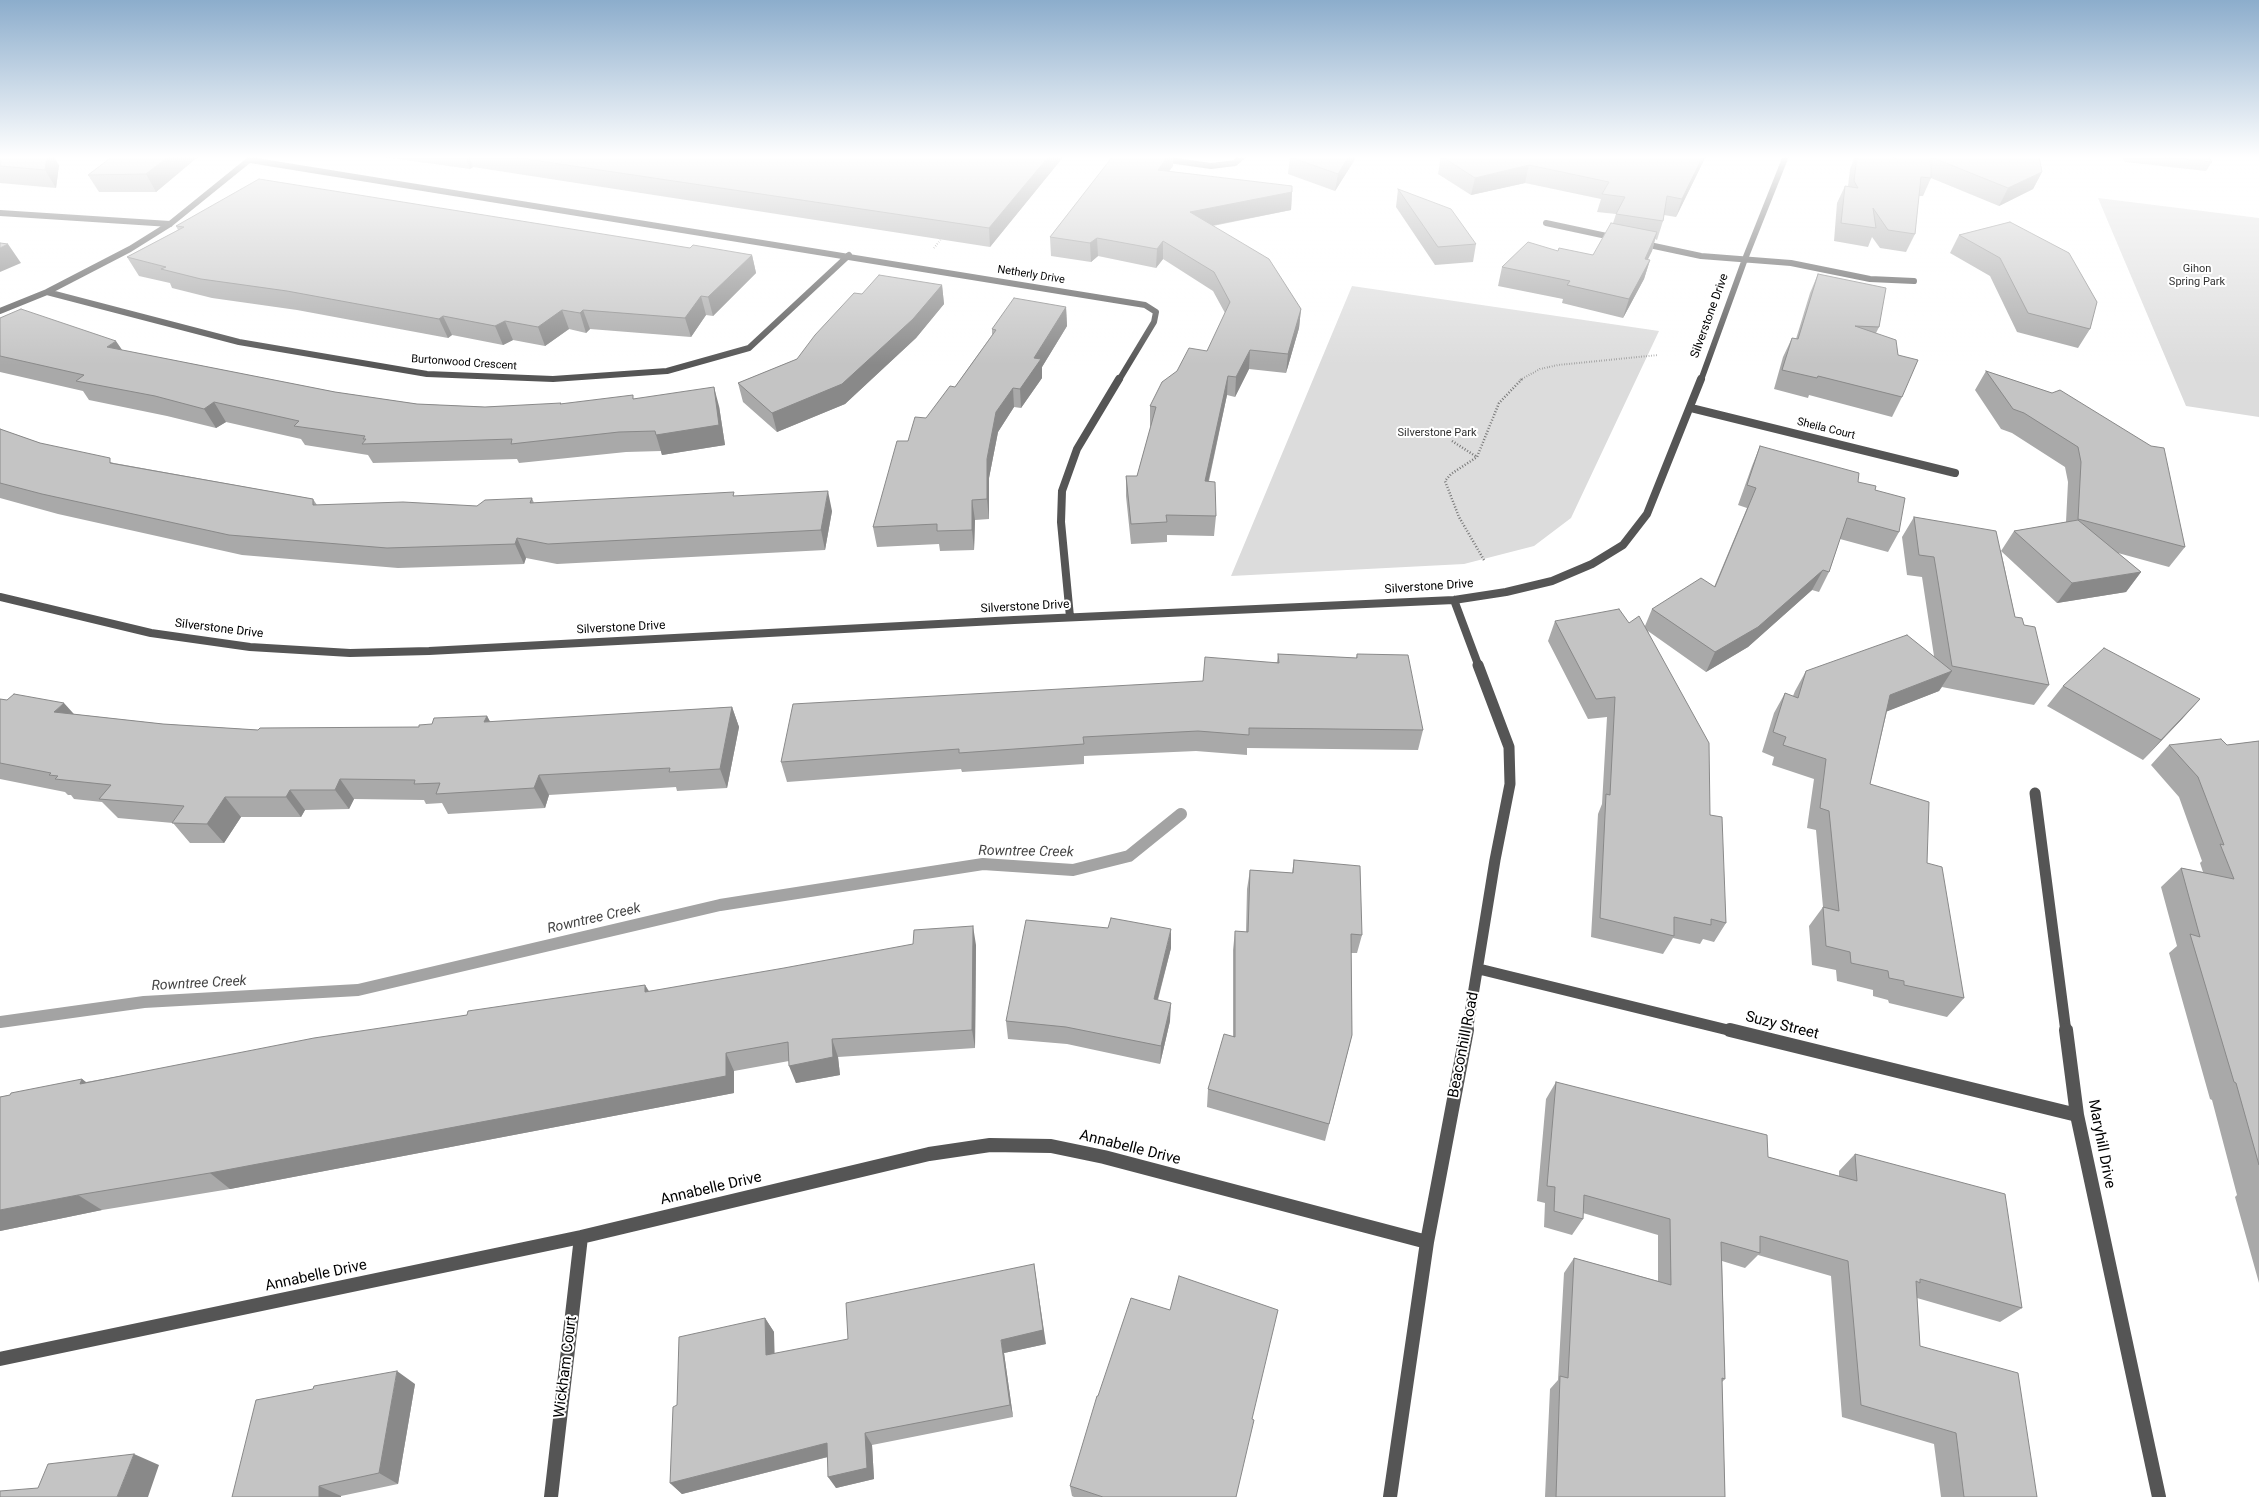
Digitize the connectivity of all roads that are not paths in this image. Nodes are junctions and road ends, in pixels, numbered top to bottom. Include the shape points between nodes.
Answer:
1 (167, 226) edge
2 (670, 226) edge
3 (1559, 226) edge
4 (1758, 226) edge
5 (1623, 240) edge
6 (1633, 242) edge
7 (849, 255) junction
8 (1745, 259) junction
9 (1914, 281) dead end
10 (47, 292) junction
11 (0, 311) edge
12 (1691, 408) junction
13 (1955, 473) dead end
14 (0, 597) edge
15 (1454, 600) junction
16 (1070, 617) junction
17 (2035, 793) dead end
18 (1479, 969) junction
19 (2077, 1115) junction
20 (581, 1237) junction
21 (1427, 1242) junction
22 (0, 1359) edge
23 (551, 1497) edge
24 (1390, 1497) edge
25 (2159, 1497) edge

1 - 10 street
2 - 7 street, Netherly Drive
3 - 5 street
4 - 8 street, Silverstone Drive
6 - 8 street via 1701,256
7 - 10 street, Burtonwood Crescent via 748,348 667,371 553,379 427,374 239,342
7 - 16 street, Netherly Drive via 1127,300 1156,312 1154,322 1077,449 1062,491 1061,522
8 - 9 street via 1791,263 1870,279
8 - 12 street, Silverstone Drive
10 - 11 street
12 - 13 street, Sheila Court
12 - 15 street, Silverstone Drive via 1647,514 1623,545 1592,564 1552,581
14 - 16 street, Silverstone Drive via 151,633 250,647 350,653
15 - 16 street, Silverstone Drive
15 - 18 street, Beaconhill Road via 1509,747 1510,784
17 - 19 street, Maryhill Drive
18 - 19 street, Suzy Street
18 - 21 street, Beaconhill Road
19 - 25 street, Maryhill Drive
20 - 21 street, Annabelle Drive via 929,1154 990,1145 1051,1146 1104,1157
20 - 22 street, Annabelle Drive
20 - 23 street, Wickham Court
21 - 24 street, Beaconhill Road

